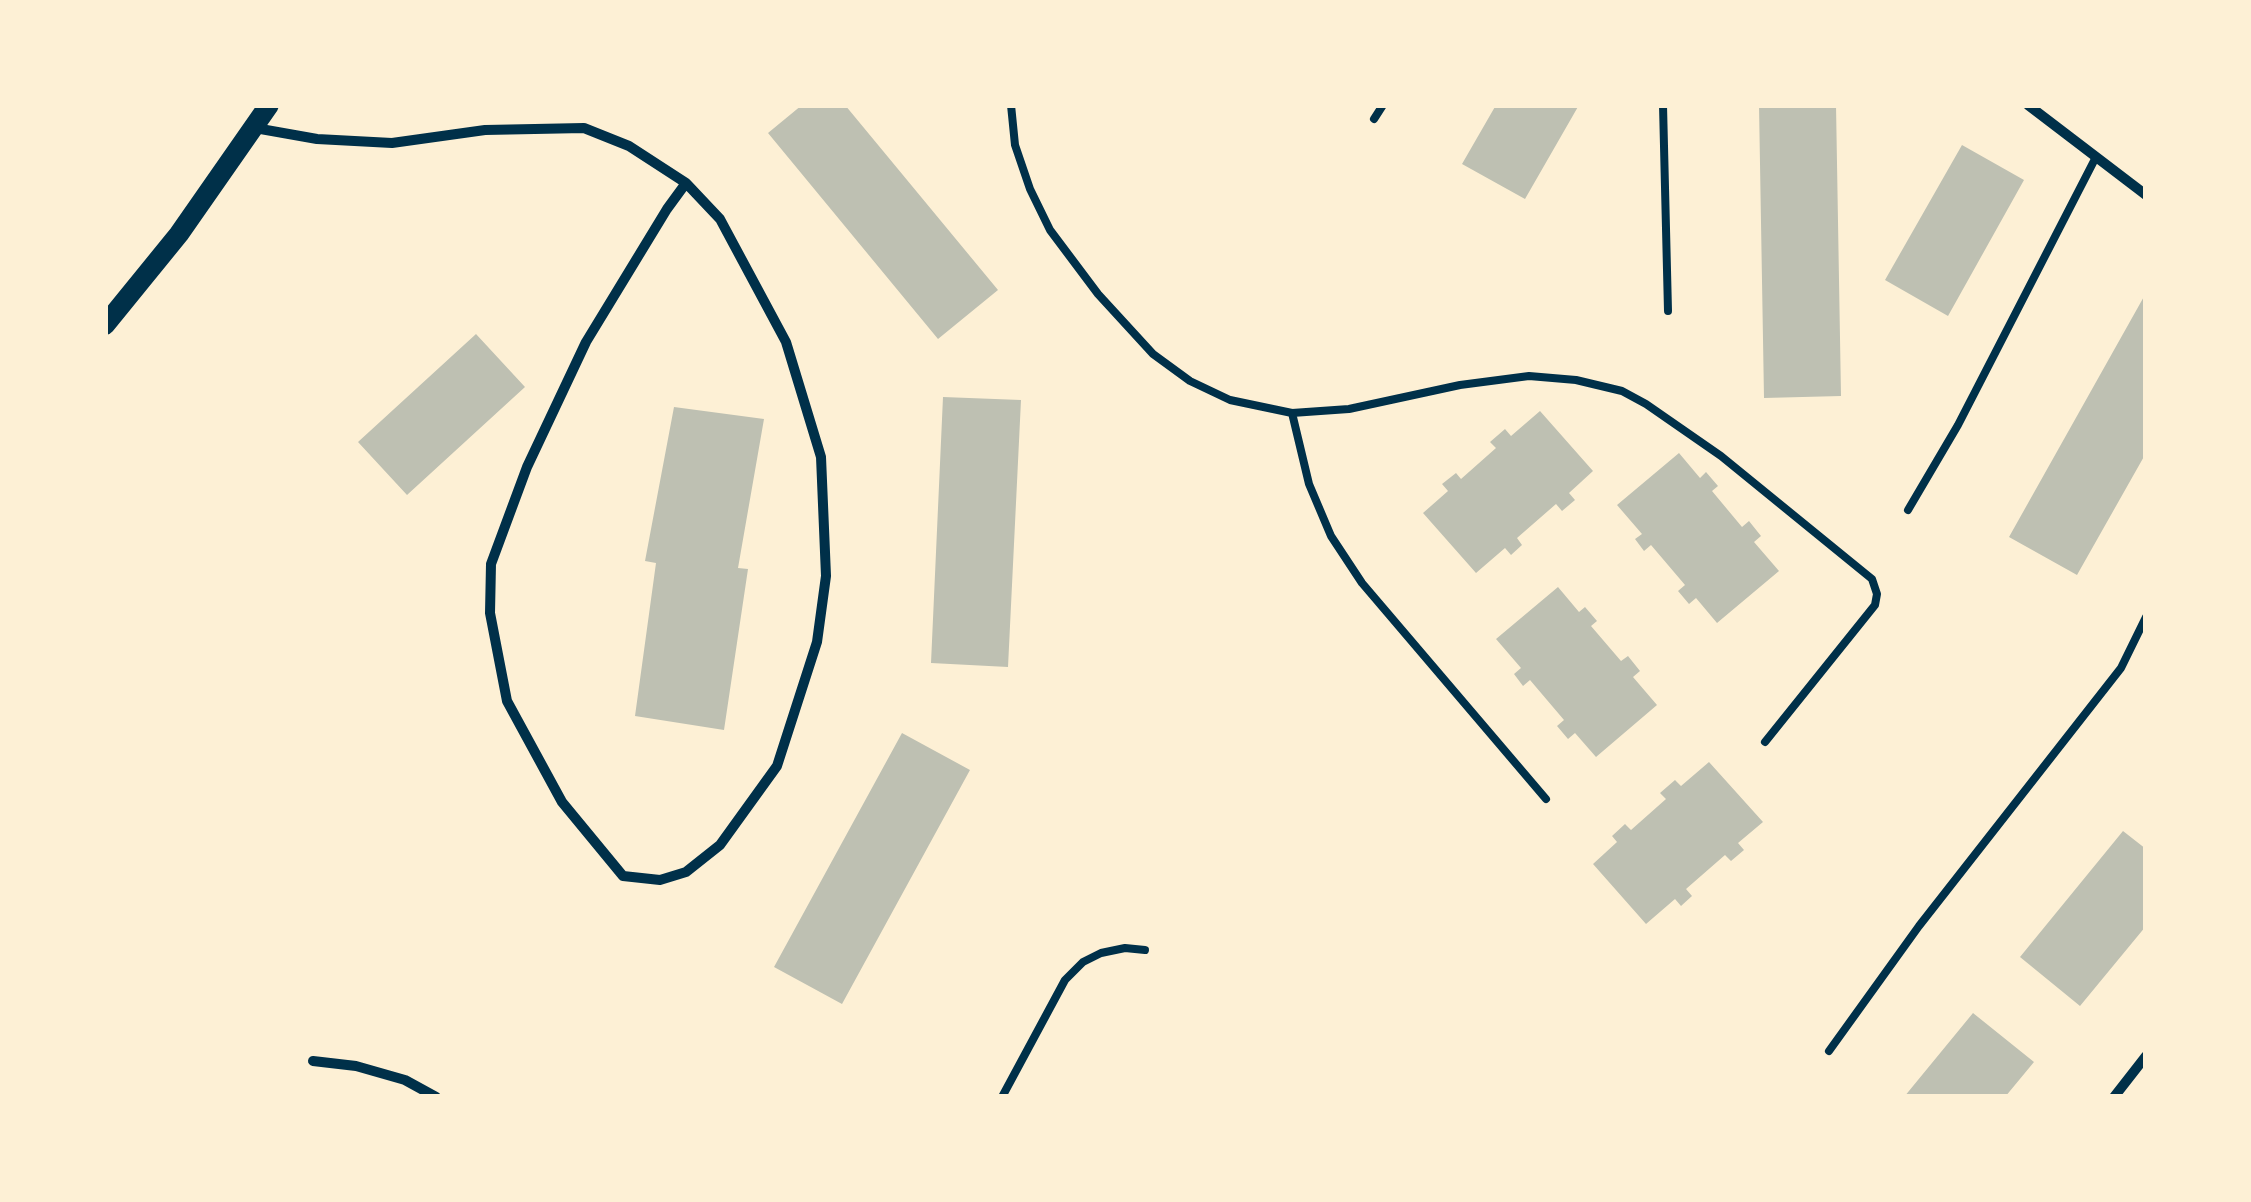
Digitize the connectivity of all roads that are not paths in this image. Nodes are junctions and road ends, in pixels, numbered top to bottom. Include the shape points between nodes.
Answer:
1 (269, 105) edge
2 (1011, 105) edge
3 (1383, 105) edge
4 (1663, 105) edge
5 (2028, 105) edge
6 (1374, 119) dead end
7 (255, 128) junction
8 (2096, 157) junction
9 (686, 183) junction
10 (2146, 196) edge
11 (1668, 311) dead end
12 (105, 325) edge
13 (1292, 414) junction
14 (1908, 510) dead end
15 (2146, 617) edge
16 (1765, 742) dead end
17 (1546, 799) dead end
18 (1145, 950) dead end
19 (1829, 1052) dead end
20 (2146, 1056) edge
21 (312, 1061) dead end
22 (436, 1097) edge
23 (1002, 1097) edge
24 (2114, 1097) edge

1 - 7 main road
2 - 13 lane via 1015,145 1050,230 1120,318 1190,381 1230,400
3 - 6 lane
4 - 11 lane
5 - 8 street
7 - 9 street via 317,140 392,143 486,130 584,128 629,146
7 - 12 main road
8 - 10 street
8 - 14 lane
9 - 9 street via 586,342 527,466 492,564 490,614 507,701 562,802 623,876 660,880 686,872 720,844 776,766 817,642 826,576 820,457 786,342 720,219
13 - 16 lane via 1349,409 1460,384 1529,376 1576,380 1634,398 1721,456 1872,579 1877,594 1875,605
13 - 17 lane via 1309,484 1331,536
15 - 19 lane via 2120,668
18 - 23 lane via 1100,953 1065,980
20 - 24 street
21 - 22 street via 356,1066

